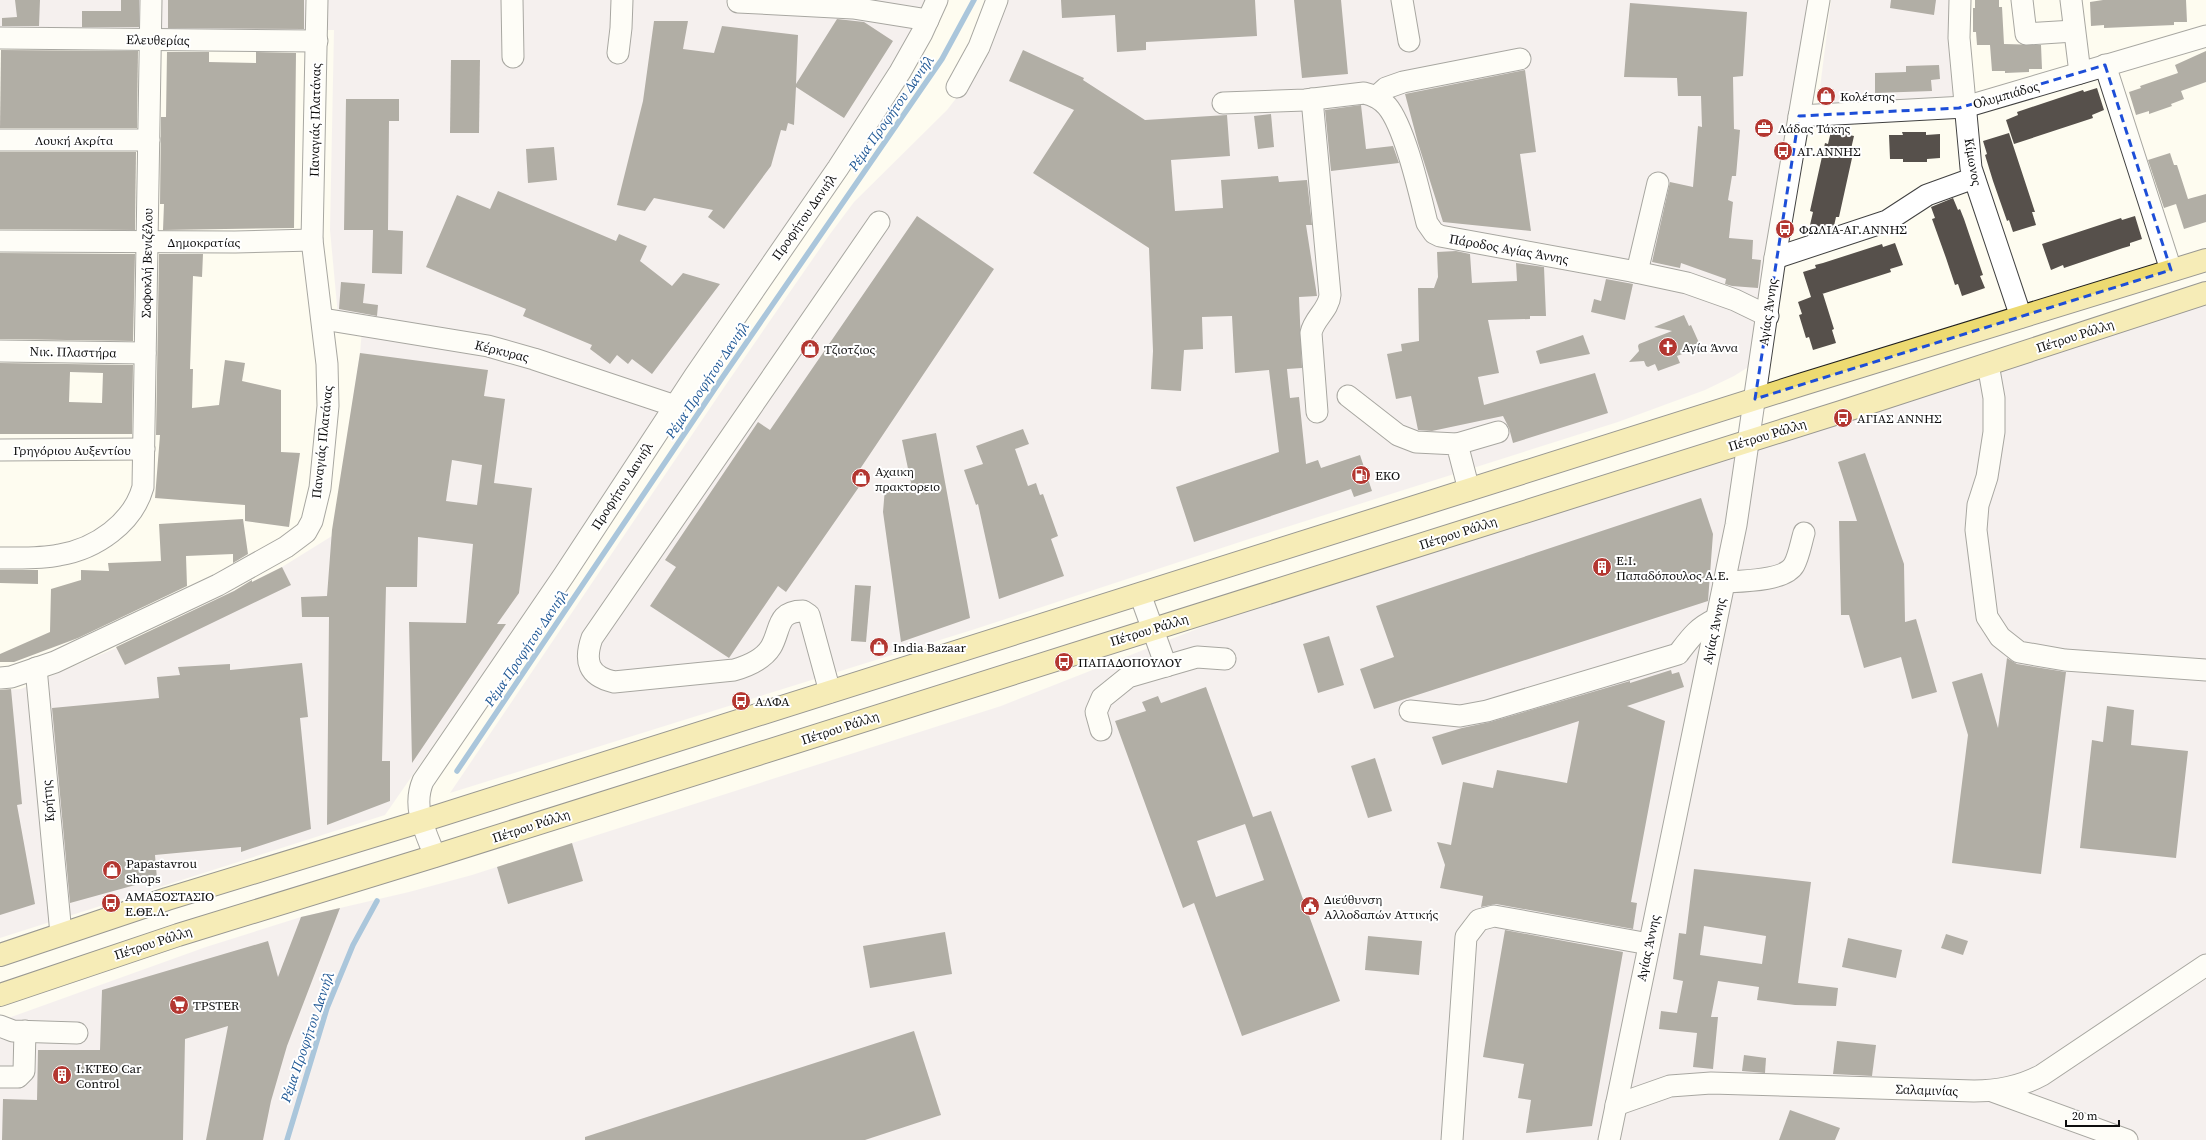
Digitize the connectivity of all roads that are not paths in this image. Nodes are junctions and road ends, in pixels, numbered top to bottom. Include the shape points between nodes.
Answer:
1 (151, 0) edge
2 (318, 0) edge
3 (512, 0) edge
4 (622, 0) edge
5 (937, 0) edge
6 (997, 0) edge
7 (1402, 0) edge
8 (1819, 0) edge
9 (1960, 0) edge
10 (2022, 0) edge
11 (2071, 0) edge
12 (738, 2) dead end
13 (928, 20) junction
14 (2074, 31) junction
15 (2206, 36) edge
16 (0, 38) edge
17 (150, 40) junction
18 (317, 41) junction
19 (1409, 41) dead end
20 (618, 53) dead end
21 (513, 57) dead end
22 (1520, 59) dead end
23 (2105, 65) junction
24 (2080, 73) junction
25 (957, 87) dead end
26 (1376, 97) junction
27 (1312, 99) junction
28 (1223, 104) dead end
29 (1965, 107) junction
30 (1799, 116) junction
31 (0, 140) edge
32 (148, 140) junction
33 (1974, 178) junction
34 (1658, 183) dead end
35 (879, 222) dead end
36 (312, 240) junction
37 (0, 241) edge
38 (147, 242) junction
39 (1775, 258) junction
40 (2206, 260) edge
41 (2172, 270) junction
42 (1637, 272) junction
43 (2206, 293) edge
44 (1768, 316) junction
45 (2021, 317) junction
46 (323, 319) junction
47 (0, 351) edge
48 (145, 353) junction
49 (1988, 364) junction
50 (1348, 396) dead end
51 (1755, 399) junction
52 (675, 406) junction
53 (1317, 412) dead end
54 (1498, 432) dead end
55 (1749, 441) junction
56 (1457, 444) junction
57 (0, 450) edge
58 (144, 450) junction
59 (1469, 490) junction
60 (1804, 533) dead end
61 (0, 558) edge
62 (1724, 582) junction
63 (1140, 594) junction
64 (1716, 619) junction
65 (1152, 629) junction
66 (1225, 659) dead end
67 (1166, 666) junction
68 (36, 668) junction
69 (2206, 670) edge
70 (0, 678) edge
71 (830, 692) junction
72 (1410, 711) dead end
73 (1101, 730) dead end
74 (422, 822) junction
75 (435, 856) junction
76 (61, 934) junction
77 (1649, 944) junction
78 (0, 955) edge
79 (2206, 965) edge
80 (0, 995) edge
81 (0, 1026) edge
82 (25, 1031) junction
83 (77, 1033) dead end
84 (0, 1077) edge
85 (1992, 1091) junction
86 (1616, 1105) junction
87 (1452, 1140) edge
88 (1609, 1140) edge
89 (2127, 1140) edge

1 - 17 street, Σοφοκλή Βενιζέλου
2 - 18 street, Παναγιάς Πλατάνας
3 - 21 street
4 - 20 street
5 - 13 street, Προφήτου Δανιήλ
6 - 25 street via 979,46
7 - 19 street
8 - 30 street, Αγίας Άννης
9 - 29 street, Κίμωνος via 1959,38
10 - 14 street via 2026,34
11 - 14 street
12 - 13 street via 853,8
13 - 52 street, Προφήτου Δανιήλ via 900,72 846,156
14 - 24 street
15 - 23 street, Ολυμπιάδος
16 - 17 street, Ελευθερίας
17 - 18 street, Ελευθερίας
17 - 32 street, Σοφοκλή Βενιζέλου
18 - 36 street, Παναγιάς Πλατάνας
22 - 26 street via 1403,82 1386,88
23 - 24 street, Ολυμπιάδος
23 - 41 street
24 - 29 street, Ολυμπιάδος
26 - 27 street via 1364,93
26 - 42 street, Πάροδος Αγίας Άννης via 1387,106 1400,131 1427,223 1434,233 1445,238
27 - 28 street
27 - 53 street via 1330,295 1328,305 1315,322 1311,333
29 - 30 street, Ολυμπιάδος
29 - 33 street, Κίμωνος
30 - 39 street, Αγίας Άννης
31 - 32 street, Λουκή Ακρίτα
32 - 38 street, Σοφοκλή Βενιζέλου
33 - 39 street via 1927,195 1887,221
33 - 45 street, Κίμωνος
34 - 42 street
35 - 71 street via 592,638 588,651 591,668 596,675 614,682 734,670 744,667 771,648 782,620 788,613 803,611 809,615
36 - 38 street, Δημοκρατίας
36 - 46 street, Παναγιάς Πλατάνας
37 - 38 street, Δημοκρατίας
38 - 48 street, Σοφοκλή Βενιζέλου
39 - 44 street, Αγίας Άννης
40 - 41 main road
41 - 45 main road
42 - 44 street, Πάροδος Αγίας Άννης via 1714,291
43 - 49 main road, Πέτρου Ράλλη
44 - 51 street, Αγίας Άννης
45 - 51 main road
46 - 52 street, Κέρκυρας via 488,346
46 - 68 street, Παναγιάς Πλατάνας via 328,406 320,488 312,521 306,532 286,547 218,585 83,650
47 - 48 street, Νικ. Πλαστήρα
48 - 58 street, Σοφοκλή Βενιζέλου
49 - 55 main road, Πέτρου Ράλλη
49 - 69 street via 1994,398 1994,432 1987,477 1978,505 1976,530 1987,617 2000,637 2019,652 2065,660
50 - 56 street via 1398,435 1416,442
51 - 55 street, Αγίας Άννης
51 - 59 main road
52 - 74 street, Προφήτου Δανιήλ via 564,575 423,781 418,792
54 - 56 street
55 - 62 street, Αγίας Άννης
55 - 65 main road, Πέτρου Ράλλη
56 - 59 street
57 - 58 street, Γρηγόριου Αυξεντίου
58 - 61 street, Σοφοκλή Βενιζέλου via 143,487 139,500 125,521 112,532 90,544 60,555
59 - 63 main road
60 - 62 street via 1794,566 1784,574 1757,580
62 - 64 street, Αγίας Άννης
63 - 65 street
63 - 71 main road
64 - 72 street via 1702,625 1678,654 1487,711 1460,716
64 - 77 street, Αγίας Άννης
65 - 67 street
65 - 75 main road, Πέτρου Ράλλη
66 - 67 street via 1197,657
67 - 73 street via 1128,677 1102,698 1096,712
68 - 70 street, Παναγιάς Πλατάνας
68 - 76 street, Κρήτης
71 - 74 main road
74 - 75 street, Προφήτου Δανιήλ
74 - 76 main road via 167,899
75 - 80 main road, Πέτρου Ράλλη via 178,935
76 - 78 main road
77 - 86 street, Αγίας Άννης
77 - 87 street via 1494,916 1479,920 1466,937
79 - 85 street, Σαλαμινίας via 2042,1075 2026,1084
81 - 82 street via 8,1030
82 - 83 street
82 - 84 street via 24,1071 18,1076
85 - 86 street, Σαλαμινίας via 1711,1083 1670,1086
85 - 89 street
86 - 88 street, Αγίας Άννης

